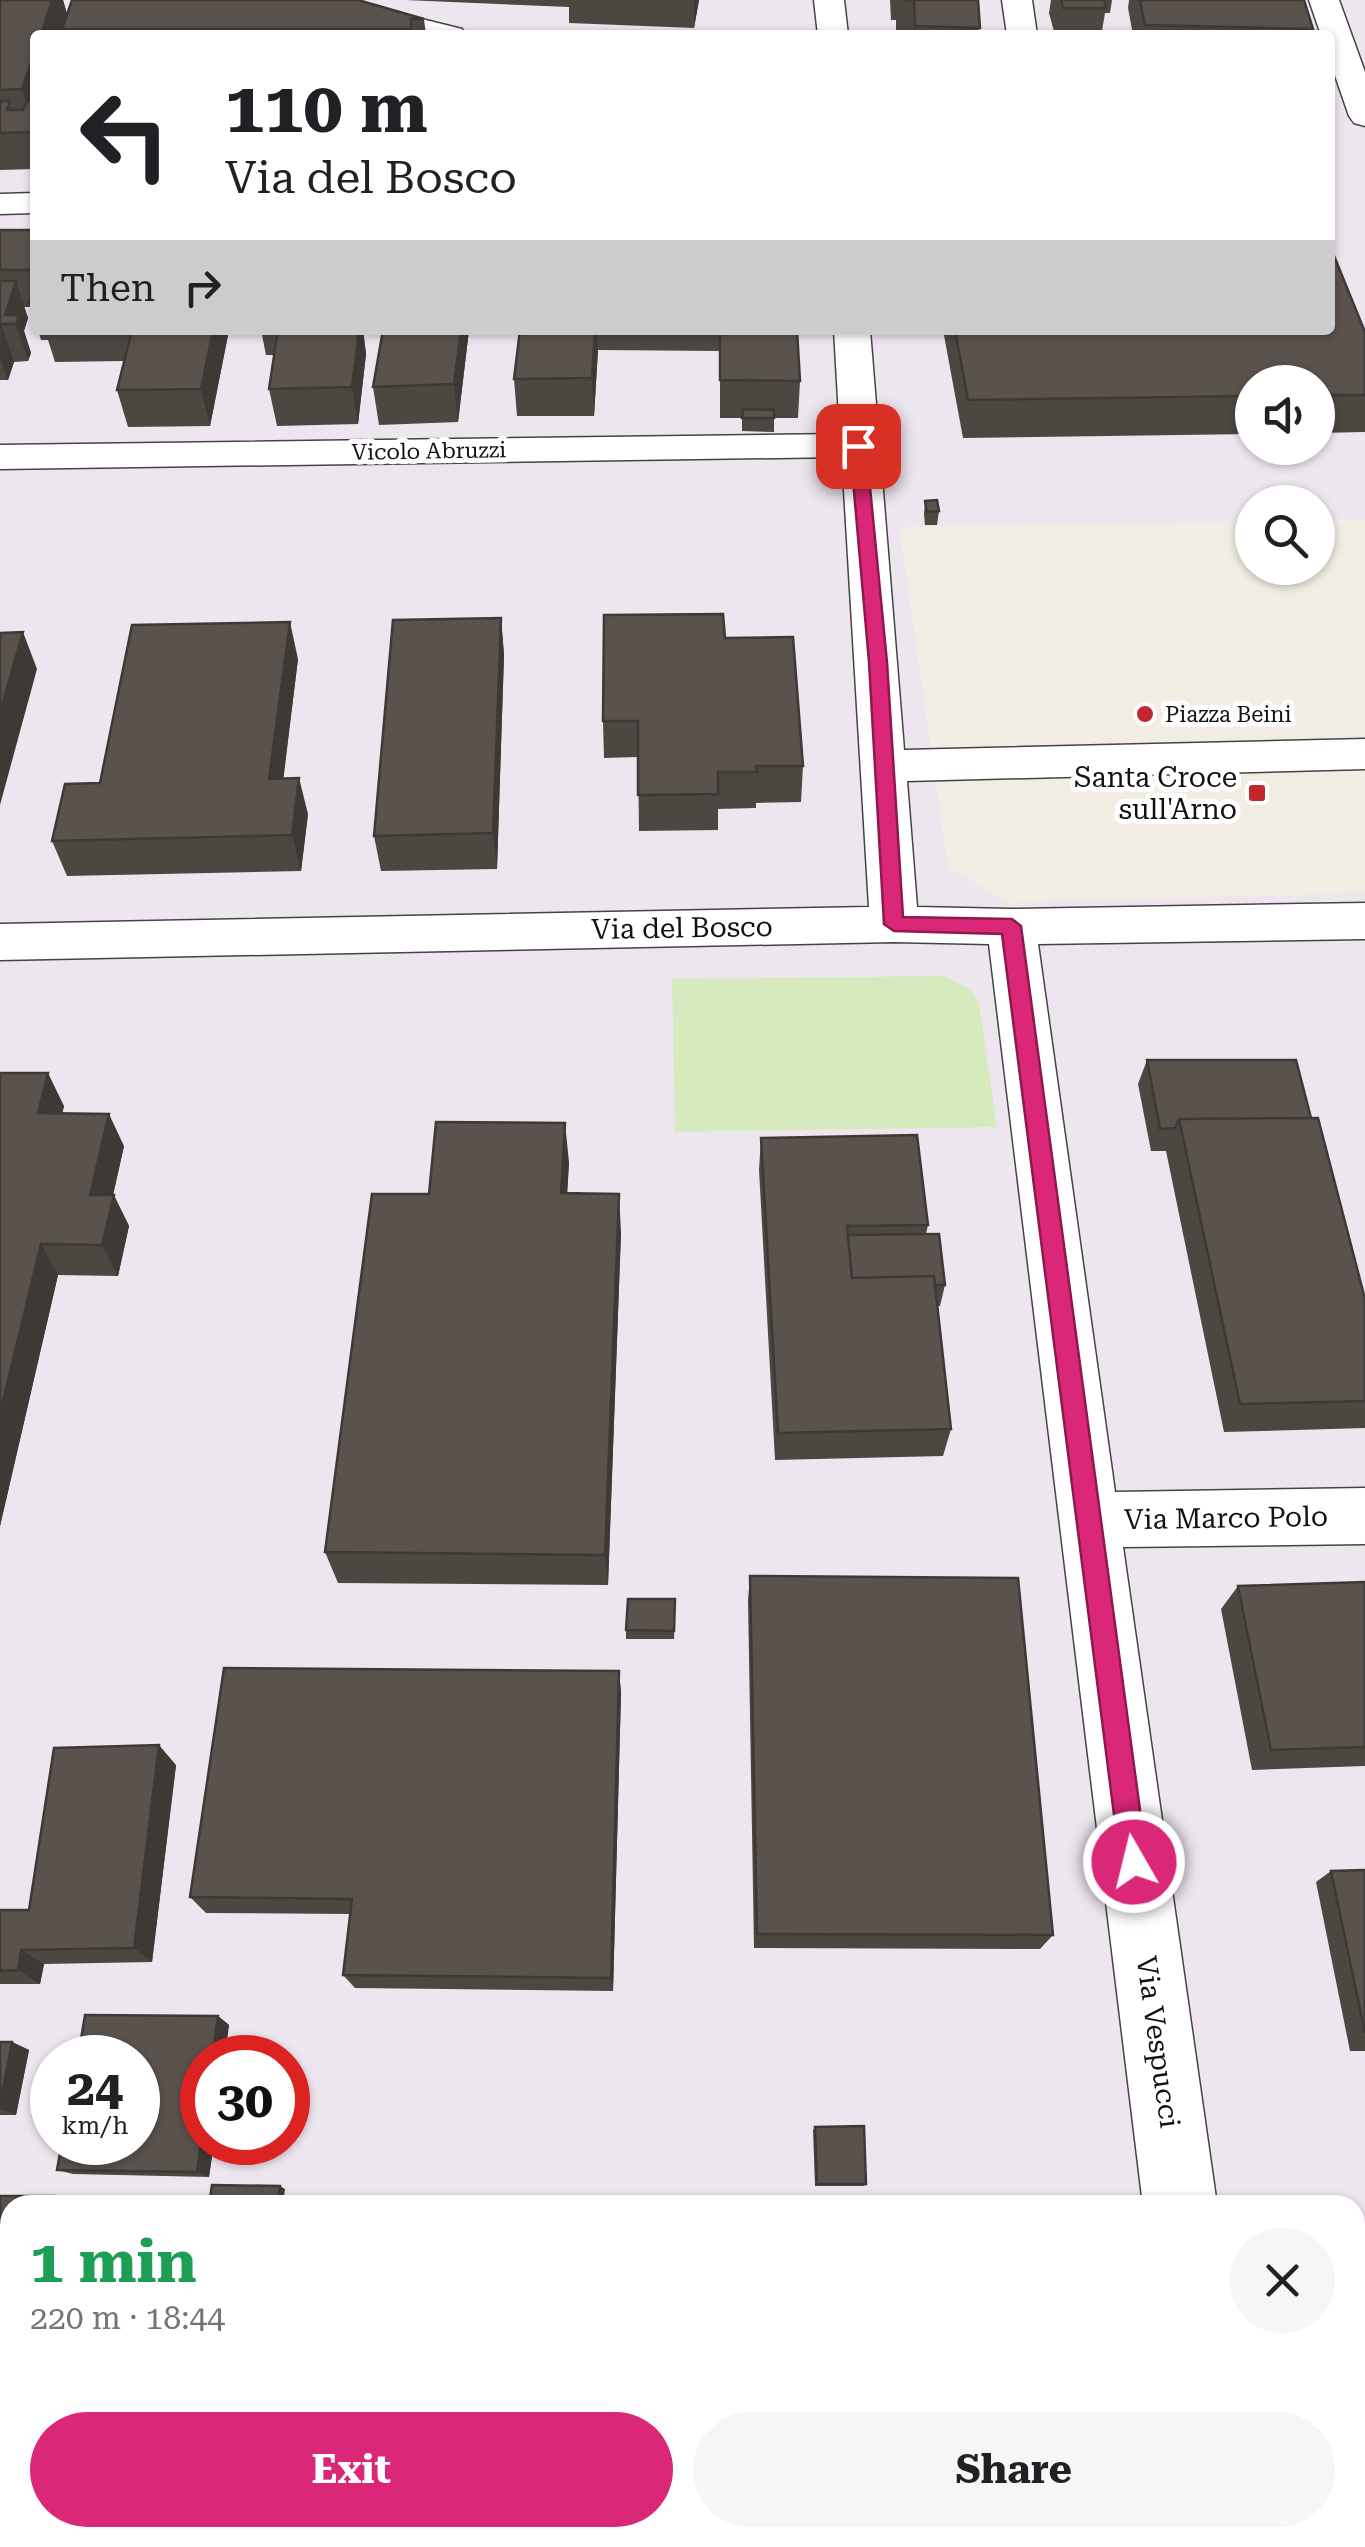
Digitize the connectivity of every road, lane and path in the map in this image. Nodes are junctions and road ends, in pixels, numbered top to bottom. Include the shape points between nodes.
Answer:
1 (275, 0) edge
2 (829, 0) edge
3 (1017, 0) edge
4 (1324, 0) edge
5 (431, 30) edge
6 (832, 30) edge
7 (1021, 30) edge
8 (1333, 30) edge
9 (1335, 37) edge
10 (1354, 101) edge
11 (30, 203) edge
12 (0, 204) edge
13 (852, 335) edge
14 (858, 446) junction
15 (0, 457) edge
16 (1365, 754) edge
17 (884, 766) junction
18 (1365, 921) edge
19 (894, 924) junction
20 (1012, 926) junction
21 (0, 942) edge
22 (1365, 1516) edge
23 (1087, 1520) junction
24 (1179, 2195) edge

1 - 5 street
2 - 6 street
3 - 7 street
4 - 8 street
9 - 10 street
11 - 12 street
13 - 14 street
14 - 15 street, Vicolo Abruzzi
14 - 17 street
16 - 17 street
17 - 19 street
18 - 20 street, Via del Bosco
19 - 20 street, Via del Bosco
19 - 21 street, Via del Bosco
20 - 23 street, Via Vespucci
22 - 23 street, Via Marco Polo
23 - 24 street, Via Vespucci

